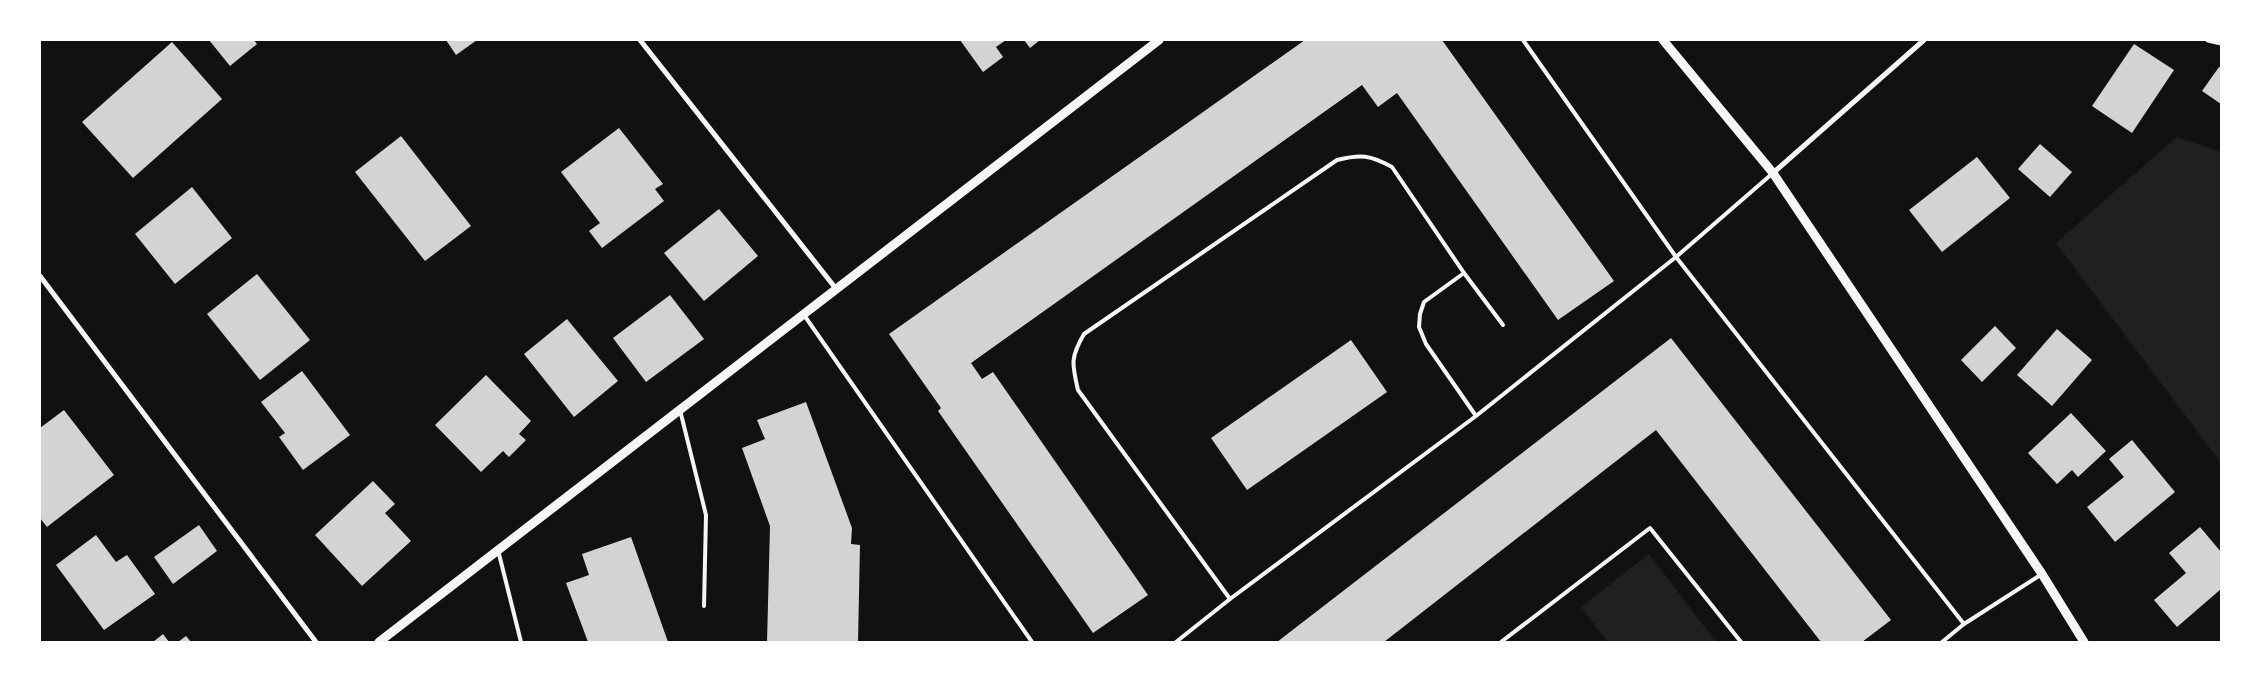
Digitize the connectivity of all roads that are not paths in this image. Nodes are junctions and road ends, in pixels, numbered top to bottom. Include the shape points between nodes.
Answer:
1 (640, 40) edge
2 (1159, 40) edge
3 (1523, 40) edge
4 (1663, 40) edge
5 (1924, 40) edge
6 (2208, 40) edge
7 (2221, 43) edge
8 (1773, 174) junction
9 (1676, 257) junction
10 (1464, 273) junction
11 (40, 276) edge
12 (837, 290) junction
13 (804, 315) junction
14 (1502, 325) dead end
15 (680, 410) junction
16 (1476, 416) junction
17 (498, 550) junction
18 (2042, 574) junction
19 (1230, 599) junction
20 (704, 606) dead end
21 (1964, 624) junction
22 (316, 642) edge
23 (379, 642) edge
24 (521, 642) edge
25 (1032, 642) edge
26 (1176, 642) edge
27 (1501, 642) edge
28 (1741, 642) edge
29 (1942, 642) edge
30 (2084, 642) edge

1 - 12 street
2 - 12 street
3 - 9 lane
4 - 8 street
5 - 8 street
6 - 7 street
8 - 9 lane
8 - 18 street
9 - 16 lane
9 - 21 lane
10 - 14 lane
10 - 16 lane via 1424,302 1419,327 1426,344
10 - 19 lane via 1392,167 1375,158 1356,155 1337,160 1084,334 1074,352 1073,369 1078,390
11 - 22 street
12 - 13 street
13 - 15 street
13 - 25 lane
15 - 17 street
15 - 20 lane via 706,515
16 - 19 lane
17 - 23 street
17 - 24 lane
18 - 21 lane
18 - 30 street
19 - 26 lane
21 - 29 lane
27 - 28 lane via 1650,528

